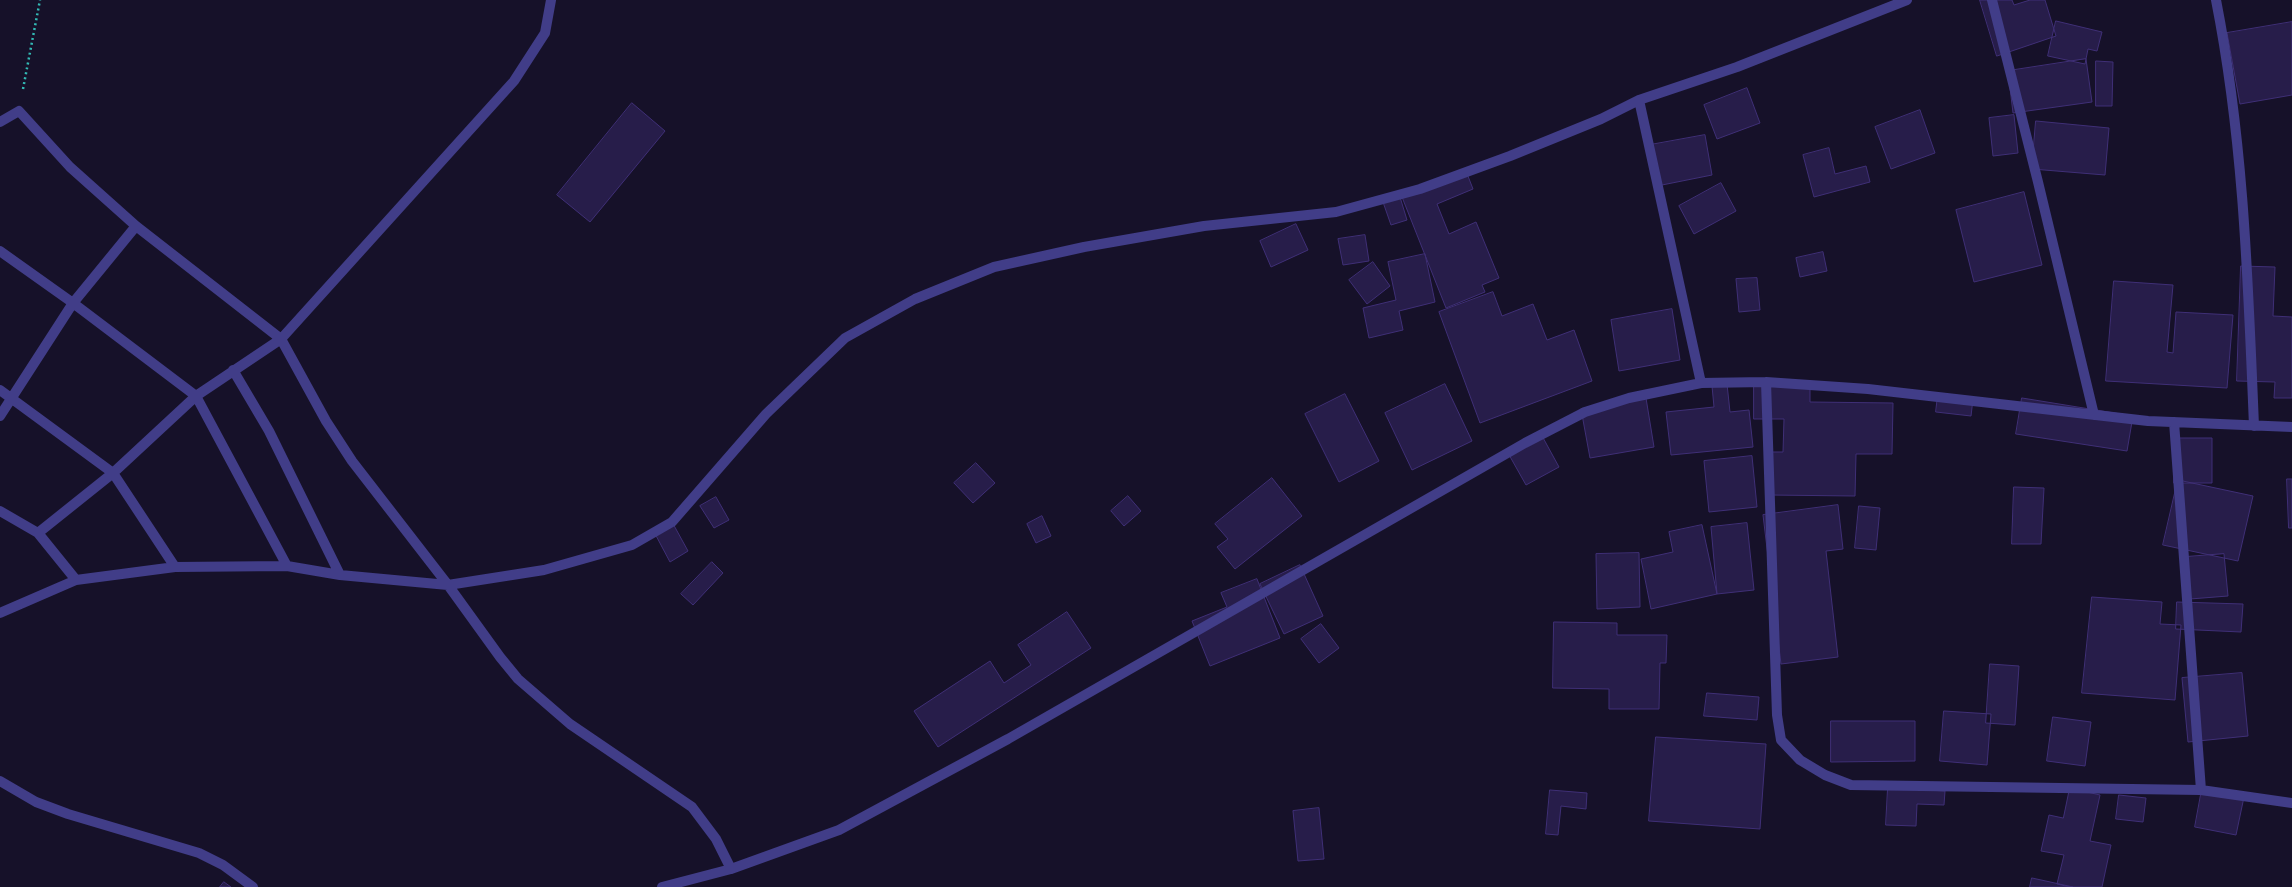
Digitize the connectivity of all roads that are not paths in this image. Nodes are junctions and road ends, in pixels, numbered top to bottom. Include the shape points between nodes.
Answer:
1 (551, 0) edge
2 (1907, 0) edge
3 (1992, 0) edge
4 (2216, 0) edge
5 (1639, 100) junction
6 (0, 122) edge
7 (136, 226) junction
8 (0, 251) edge
9 (73, 303) junction
10 (281, 339) junction
11 (233, 370) junction
12 (1766, 382) junction
13 (1701, 383) junction
14 (0, 390) edge
15 (196, 396) junction
16 (12, 398) junction
17 (2094, 415) junction
18 (0, 416) edge
19 (2174, 422) junction
20 (2254, 426) junction
21 (2292, 427) edge
22 (113, 473) junction
23 (0, 511) edge
24 (38, 533) junction
25 (175, 566) junction
26 (287, 566) junction
27 (340, 575) junction
28 (76, 580) junction
29 (448, 585) junction
30 (0, 612) edge
31 (0, 780) edge
32 (2201, 790) junction
33 (2292, 803) edge
34 (730, 869) junction
35 (253, 887) edge
36 (662, 887) edge

1 - 10 street via 545,33 514,81
2 - 5 street via 1737,67
3 - 17 street
4 - 20 street via 2228,65 2245,212
5 - 13 street
5 - 29 street via 1601,119 1510,156 1420,189 1336,212 1204,226 1084,247 994,267 915,299 845,338 766,414 672,522 632,545 578,561 544,570
6 - 7 street via 19,111 70,167
7 - 9 street
7 - 10 street
8 - 9 street
9 - 15 street
9 - 16 street
10 - 11 street
10 - 29 street via 326,421 352,461
11 - 15 street
11 - 27 street via 269,431
12 - 13 street
12 - 17 street via 1868,389
12 - 32 street via 1777,715 1781,740 1800,760 1825,776 1851,785
13 - 34 street via 1629,398 1585,412 1525,442 922,787 840,830
14 - 16 street
15 - 22 street
15 - 26 street
16 - 18 street
16 - 22 street
17 - 19 street
19 - 20 street
19 - 32 street
20 - 21 street
22 - 24 street
22 - 25 street
23 - 24 street
24 - 28 street
25 - 26 street
25 - 28 street
26 - 27 street
27 - 29 street
28 - 30 street
29 - 34 street via 518,679 570,724 692,807 716,840
31 - 35 street via 36,802 55,809 200,853 223,864
32 - 33 street
34 - 36 street

